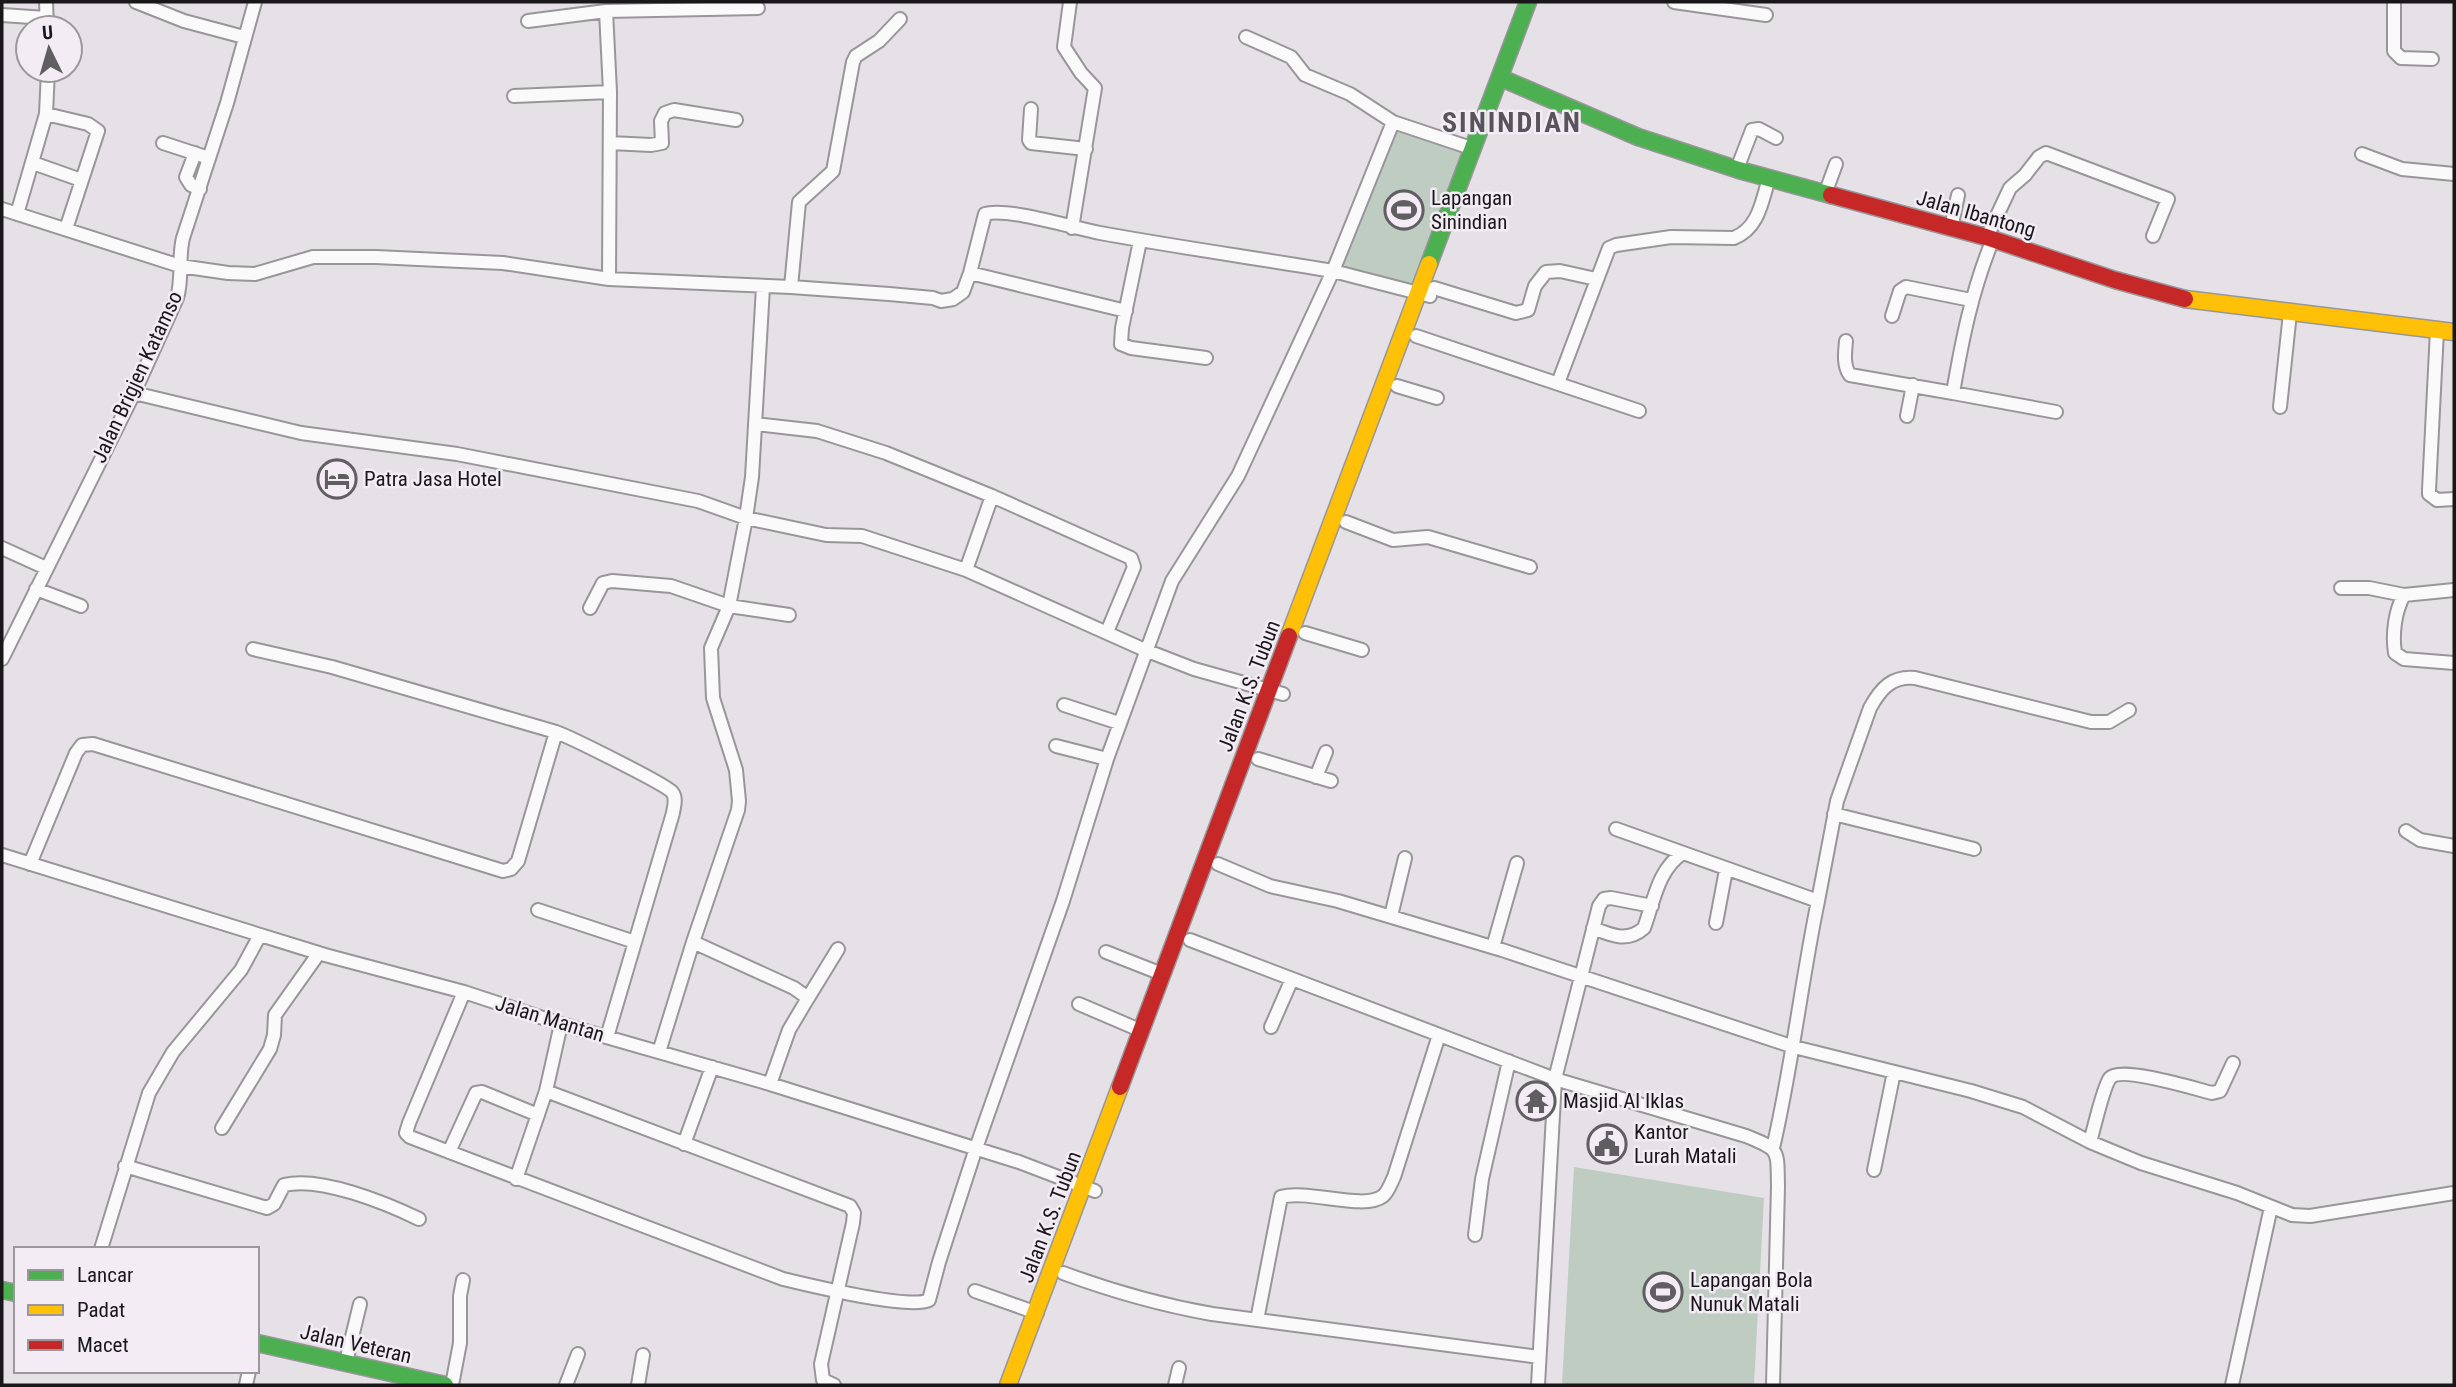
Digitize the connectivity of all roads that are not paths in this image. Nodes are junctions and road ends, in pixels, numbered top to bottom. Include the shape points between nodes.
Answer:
1 (136, 2) edge
2 (1070, 2) edge
3 (1528, 2) edge
4 (1540, 2) edge
5 (1674, 2) edge
6 (2394, 2) edge
7 (253, 8) edge
8 (758, 8) dead end
9 (606, 11) junction
10 (1766, 15) dead end
11 (900, 19) dead end
12 (528, 20) dead end
13 (244, 37) junction
14 (1246, 37) dead end
15 (2431, 59) dead end
16 (1506, 80) junction
17 (47, 84) edge
18 (610, 92) junction
19 (514, 96) dead end
20 (1031, 109) dead end
21 (46, 114) junction
22 (736, 120) dead end
23 (1393, 122) junction
24 (1776, 138) dead end
25 (610, 143) junction
26 (163, 144) dead end
27 (1086, 149) junction
28 (1474, 149) junction
29 (195, 153) junction
30 (2362, 154) dead end
31 (209, 158) junction
32 (33, 163) junction
33 (1836, 164) dead end
34 (1737, 169) junction
35 (2454, 174) edge
36 (1769, 178) junction
37 (81, 180) junction
38 (200, 189) junction
39 (1825, 194) junction
40 (1958, 195) dead end
41 (2, 209) edge
42 (17, 214) junction
43 (1072, 228) junction
44 (1951, 228) junction
45 (66, 229) junction
46 (2153, 236) dead end
47 (1990, 238) junction
48 (1140, 240) junction
49 (180, 266) junction
50 (1333, 271) junction
51 (970, 273) junction
52 (609, 279) junction
53 (1596, 279) junction
54 (763, 287) junction
55 (791, 287) junction
56 (1428, 293) junction
57 (1971, 300) junction
58 (1126, 311) junction
59 (2290, 313) junction
60 (1892, 316) dead end
61 (2437, 330) junction
62 (2454, 332) edge
63 (1416, 335) junction
64 (1846, 341) dead end
65 (1206, 358) dead end
66 (1558, 383) junction
67 (1913, 385) junction
68 (1397, 386) junction
69 (134, 393) junction
70 (1953, 393) junction
71 (1437, 398) dead end
72 (2280, 407) dead end
73 (1639, 411) dead end
74 (2056, 412) dead end
75 (1907, 416) dead end
76 (755, 424) junction
77 (992, 496) junction
78 (2454, 499) edge
79 (746, 518) junction
80 (1346, 522) junction
81 (2, 548) edge
82 (46, 568) junction
83 (1530, 568) dead end
84 (966, 570) junction
85 (2341, 588) dead end
86 (36, 589) junction
87 (2454, 590) edge
88 (2404, 595) junction
89 (81, 606) dead end
90 (729, 606) junction
91 (590, 608) dead end
92 (789, 615) dead end
93 (1107, 632) junction
94 (1305, 633) junction
95 (253, 649) dead end
96 (1145, 650) junction
97 (1363, 650) dead end
98 (2, 659) edge
99 (2454, 663) edge
100 (1277, 692) junction
101 (1064, 705) dead end
102 (2129, 709) dead end
103 (1119, 723) junction
104 (556, 732) junction
105 (1056, 746) dead end
106 (1326, 752) dead end
107 (1107, 759) junction
108 (1258, 759) junction
109 (1317, 777) junction
110 (1331, 781) dead end
111 (1834, 814) junction
112 (1616, 829) dead end
113 (2406, 831) dead end
114 (2454, 846) edge
115 (1973, 849) dead end
116 (1683, 853) junction
117 (2, 855) edge
118 (1405, 858) dead end
119 (1517, 863) dead end
120 (30, 864) junction
121 (1218, 864) junction
122 (1726, 870) junction
123 (1818, 901) junction
124 (1652, 906) junction
125 (538, 910) dead end
126 (1391, 916) junction
127 (1716, 923) dead end
128 (1592, 928) junction
129 (260, 935) junction
130 (1190, 940) junction
131 (635, 942) junction
132 (693, 942) junction
133 (1493, 947) junction
134 (838, 948) dead end
135 (1106, 952) dead end
136 (319, 953) junction
137 (1162, 974) junction
138 (1580, 976) junction
139 (1292, 979) junction
140 (464, 992) junction
141 (808, 998) junction
142 (1079, 1004) dead end
143 (561, 1024) junction
144 (1270, 1027) dead end
145 (1142, 1031) junction
146 (1439, 1035) junction
147 (607, 1037) junction
148 (1794, 1047) junction
149 (659, 1052) junction
150 (1509, 1061) junction
151 (2233, 1063) dead end
152 (712, 1067) junction
153 (1894, 1072) junction
154 (1555, 1079) junction
155 (770, 1084) junction
156 (546, 1091) junction
157 (538, 1115) junction
158 (222, 1128) dead end
159 (2090, 1142) junction
160 (684, 1144) junction
161 (976, 1148) junction
162 (1773, 1149) junction
163 (449, 1152) junction
164 (125, 1166) junction
165 (1874, 1170) dead end
166 (516, 1179) junction
167 (1090, 1189) junction
168 (2454, 1194) edge
169 (2271, 1207) junction
170 (419, 1219) dead end
171 (1475, 1235) dead end
172 (102, 1247) edge
173 (1063, 1273) junction
174 (463, 1280) dead end
175 (836, 1291) junction
176 (975, 1291) dead end
177 (360, 1304) dead end
178 (1037, 1313) junction
179 (1257, 1320) junction
180 (259, 1343) edge
181 (578, 1354) dead end
182 (643, 1355) dead end
183 (1539, 1357) junction
184 (346, 1362) junction
185 (1179, 1368) dead end
186 (445, 1385) edge
187 (452, 1385) edge
188 (566, 1385) edge
189 (638, 1385) edge
190 (834, 1385) edge
191 (1008, 1385) edge
192 (1020, 1385) edge
193 (1175, 1385) edge
194 (1538, 1385) edge
195 (1773, 1385) edge
196 (2232, 1385) edge

1 - 13 street
2 - 27 street via 1064,47 1095,88
3 - 16 main road, Jalan K.S. Tubun
4 - 16 main road, Jalan K.S. Tubun
5 - 10 street
6 - 15 street via 2394,51 2401,58
7 - 13 street, Jalan Brigjen Katamso
8 - 9 street
9 - 12 street
9 - 18 street
11 - 55 street via 853,62 833,171 799,202
13 - 31 street, Jalan Brigjen Katamso
14 - 23 street via 1291,57 1305,75 1350,94
16 - 28 main road, Jalan K.S. Tubun
16 - 34 main road, Jalan Ibantong via 1655,143
16 - 56 main road, Jalan K.S. Tubun
17 - 21 street
18 - 19 street
18 - 25 street
20 - 27 street via 1031,143
21 - 32 street
21 - 37 street via 97,129
22 - 25 street via 674,110 665,113 661,121 662,143
23 - 28 street
23 - 50 street
24 - 34 street via 1752,130
25 - 52 street
26 - 29 street
27 - 43 street
28 - 56 main road, Jalan K.S. Tubun
29 - 31 street
29 - 38 street via 186,177
30 - 35 street via 2402,169
31 - 38 street, Jalan Brigjen Katamso
32 - 37 street
32 - 42 street
33 - 39 street
34 - 36 main road, Jalan Ibantong
36 - 39 main road, Jalan Ibantong
36 - 53 street via 1756,219 1744,234 1616,245 1606,252
37 - 45 street
38 - 49 street, Jalan Brigjen Katamso via 183,238
39 - 44 main road, Jalan Ibantong
40 - 44 street
41 - 42 street
42 - 45 street
43 - 48 street
43 - 51 street via 1013,214 985,214
44 - 47 main road, Jalan Ibantong
45 - 49 street
46 - 47 street via 2168,200 2046,153 2010,188
47 - 57 street
47 - 59 main road, Jalan Ibantong via 2153,293
48 - 50 street
48 - 58 street
49 - 52 street via 245,274 313,257 376,257 503,263
49 - 69 street, Jalan Brigjen Katamso via 180,290
50 - 56 street
50 - 96 street via 1238,476 1172,580
51 - 55 street via 963,292 947,301
51 - 58 street
52 - 54 street
53 - 56 street via 1546,272 1535,286 1528,310 1516,313
53 - 66 street
54 - 55 street
54 - 76 street
56 - 63 main road, Jalan K.S. Tubun
56 - 100 main road, Jalan K.S. Tubun
57 - 60 street via 1906,287 1900,291
57 - 70 street
58 - 65 street via 1121,345
59 - 61 main road, Jalan Ibantong
59 - 72 street
61 - 62 main road, Jalan Ibantong
61 - 78 street via 2429,494 2437,500
63 - 66 street
63 - 68 main road, Jalan K.S. Tubun
64 - 67 street via 1845,363 1850,375
66 - 73 street
67 - 70 street
67 - 75 street
68 - 71 street
68 - 80 main road, Jalan K.S. Tubun
69 - 79 street via 301,433 457,454 623,485 698,501
69 - 82 street, Jalan Brigjen Katamso
70 - 74 street
76 - 77 street via 835,436
76 - 79 street
77 - 84 street
77 - 93 street via 1133,560
79 - 84 street via 826,534 862,536
79 - 90 street
80 - 83 street via 1394,540 1428,537
80 - 94 main road, Jalan K.S. Tubun
81 - 82 street
82 - 86 street, Jalan Brigjen Katamso
84 - 93 street
85 - 88 street
86 - 89 street
86 - 98 street, Jalan Brigjen Katamso
87 - 88 street
88 - 99 street via 2396,610 2395,653 2404,659
90 - 91 street via 671,586 606,582 598,588
90 - 92 street
90 - 132 street via 710,648 715,708 732,752 739,801
93 - 96 street
94 - 97 street
94 - 100 main road, Jalan K.S. Tubun
95 - 104 street via 343,670
96 - 100 street
96 - 103 street
100 - 108 main road, Jalan K.S. Tubun
100 - 137 main road, Jalan K.S. Tubun
101 - 103 street
102 - 111 street via 2109,722 2091,722 1915,678 1893,680 1870,708
103 - 107 street
104 - 120 street via 518,861 511,869 496,869 93,744 82,745 76,753
104 - 131 street via 673,794 673,813
105 - 107 street
106 - 109 street
107 - 161 street via 1063,901
108 - 109 street
108 - 121 main road, Jalan K.S. Tubun
109 - 110 street
111 - 115 street
111 - 123 street
112 - 116 street
113 - 114 street via 2420,840
116 - 122 street
116 - 124 street via 1670,861 1662,874
117 - 120 street, Jalan Mantan
118 - 126 street
119 - 133 street
120 - 129 street, Jalan Mantan
121 - 126 street via 1270,886
121 - 130 main road, Jalan K.S. Tubun
122 - 123 street
122 - 127 street
123 - 148 street
124 - 128 street via 1644,928 1629,937
124 - 128 street via 1604,899
125 - 131 street
126 - 133 street
128 - 138 street
129 - 136 street, Jalan Mantan
129 - 164 street via 241,970 159,1074
130 - 139 street
130 - 167 main road, Jalan K.S. Tubun
131 - 147 street
132 - 141 street
132 - 149 street
133 - 138 street
134 - 141 street
135 - 137 street
136 - 140 street, Jalan Mantan
136 - 158 street via 275,1015 270,1049
137 - 145 main road, Jalan K.S. Tubun
138 - 148 street
138 - 154 street
139 - 144 street
139 - 146 street
140 - 143 street, Jalan Mantan
140 - 163 street via 407,1130 410,1137
141 - 155 street via 789,1030
142 - 145 street
143 - 147 street, Jalan Mantan
143 - 156 street
145 - 167 main road, Jalan K.S. Tubun
146 - 150 street
146 - 179 street via 1384,1196 1371,1201 1281,1197
147 - 149 street, Jalan Mantan
148 - 153 street
148 - 162 street
149 - 152 street, Jalan Mantan
150 - 154 street
150 - 171 street via 1482,1180
151 - 159 street via 2220,1090 2212,1093 2116,1074 2106,1087
152 - 155 street, Jalan Mantan
152 - 160 street
153 - 159 street via 2023,1107
153 - 165 street
154 - 162 street via 1746,1136
154 - 183 street
155 - 161 street, Jalan Mantan
156 - 157 street
156 - 160 street
157 - 163 street via 476,1093
157 - 166 street
159 - 169 street
160 - 175 street via 850,1206 853,1223
161 - 167 street, Jalan Mantan
161 - 175 street via 929,1300 922,1303
162 - 195 street via 1777,1155
163 - 166 street
164 - 170 street via 267,1208 284,1185 299,1184 374,1198
164 - 172 street
166 - 175 street via 766,1273
167 - 173 main road, Jalan K.S. Tubun
167 - 178 main road, Jalan K.S. Tubun
168 - 169 street via 2310,1216
169 - 196 street
173 - 179 street via 1163,1305
173 - 192 main road, Jalan K.S. Tubun
174 - 187 street via 460,1343
175 - 190 street via 820,1373 822,1380
176 - 178 street
177 - 184 street
178 - 191 main road, Jalan K.S. Tubun
179 - 183 street
180 - 184 main road, Jalan Veteran
181 - 188 street
182 - 189 street
183 - 194 street
184 - 186 main road, Jalan Veteran
185 - 193 street

